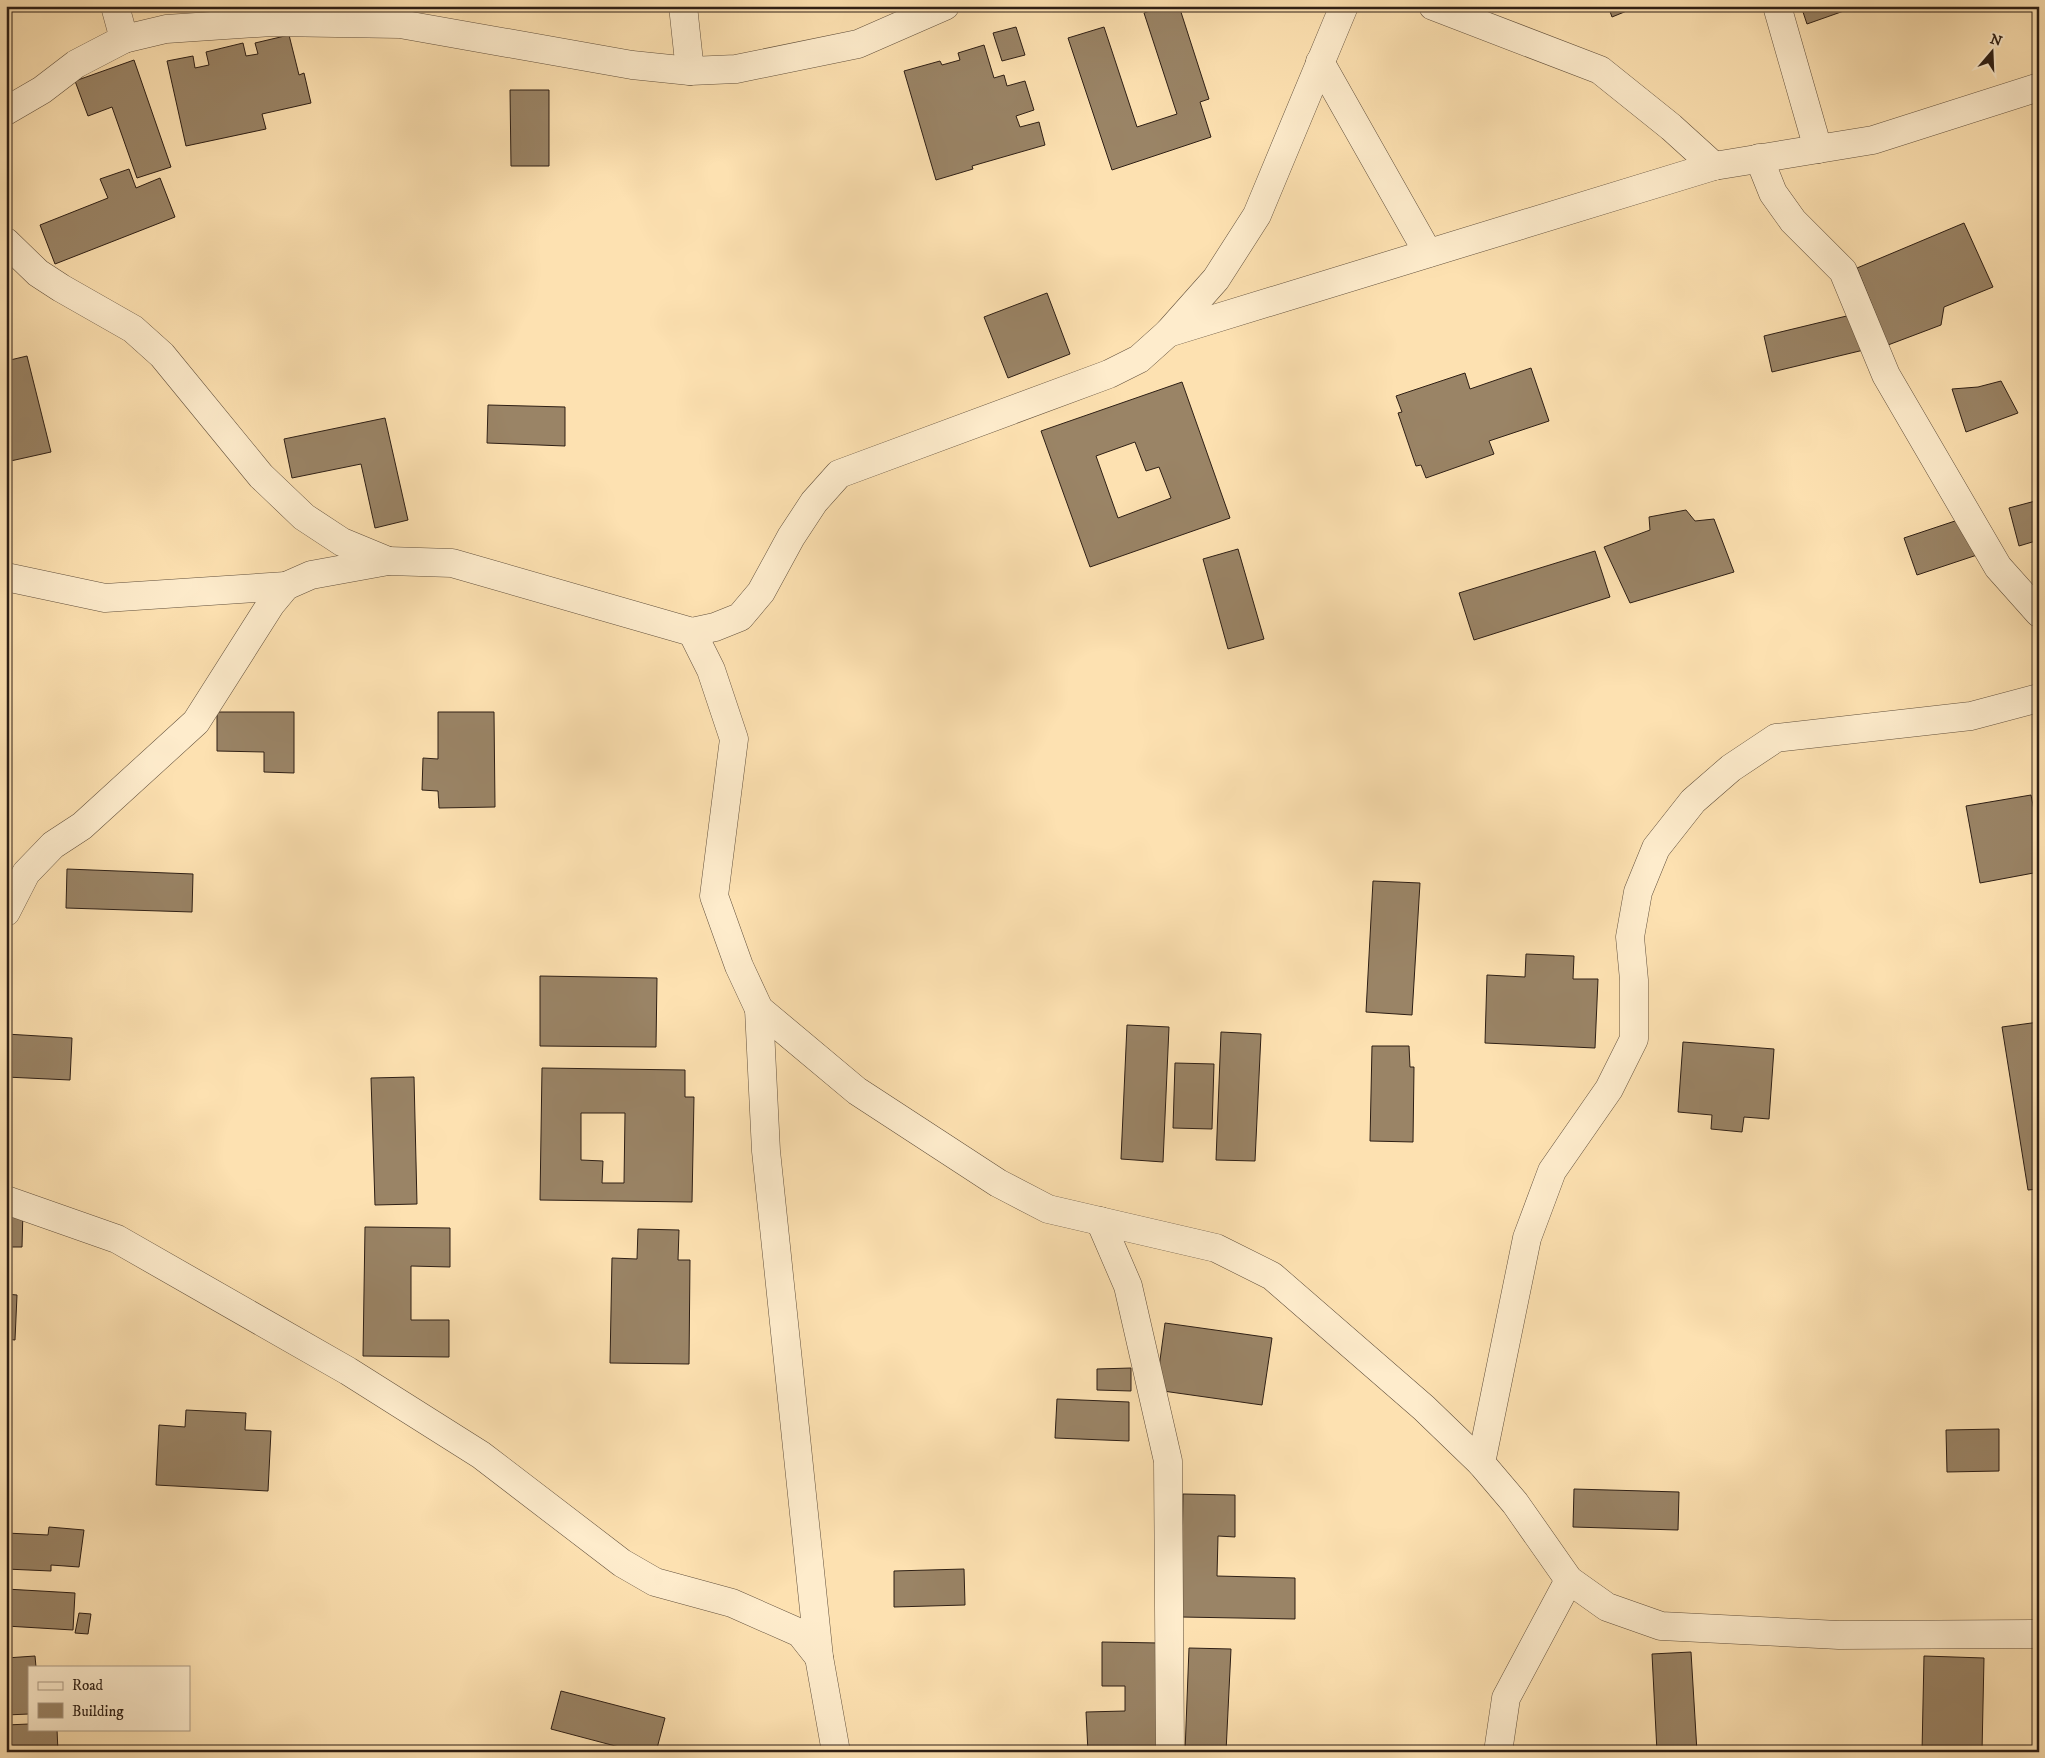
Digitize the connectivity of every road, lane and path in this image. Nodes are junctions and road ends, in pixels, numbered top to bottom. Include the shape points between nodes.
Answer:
1 (115, 6) edge
2 (683, 6) edge
3 (944, 6) edge
4 (1344, 6) edge
5 (1433, 6) edge
6 (1776, 6) edge
7 (124, 39) junction
8 (1320, 62) junction
9 (690, 71) junction
10 (2039, 86) edge
11 (6, 111) edge
12 (1818, 149) junction
13 (1759, 158) junction
14 (1714, 166) junction
15 (6, 242) edge
16 (1428, 253) junction
17 (1168, 333) junction
18 (388, 561) junction
19 (6, 577) edge
20 (286, 586) junction
21 (2039, 614) edge
22 (692, 632) junction
23 (2039, 698) edge
24 (6, 912) edge
25 (760, 1009) junction
26 (6, 1200) edge
27 (1100, 1221) junction
28 (1481, 1463) junction
29 (1569, 1580) junction
30 (2039, 1634) edge
31 (819, 1657) junction
32 (836, 1752) edge
33 (1170, 1752) edge
34 (1498, 1752) edge

1 - 7 street
2 - 9 street
3 - 9 street via 858,44 736,69
4 - 8 street
5 - 14 street via 1600,70
6 - 12 street
7 - 9 street via 166,29 272,22 400,24 632,65
7 - 11 street via 76,64 42,90
8 - 16 street
8 - 17 street via 1257,215 1216,279
10 - 12 street via 1873,140
12 - 13 street
13 - 14 street
13 - 21 street via 1773,193 1793,221 1843,272 1886,375 1998,567
14 - 16 street
15 - 18 street via 38,273 133,329 162,356 260,476 304,517 342,542
16 - 17 street
17 - 22 street via 1139,358 1109,374 839,474 814,502 761,592 740,617
18 - 20 street via 311,574
18 - 22 street via 452,563
19 - 20 street via 105,598
20 - 24 street via 270,604 196,722 82,826 53,845 26,873
22 - 25 street via 714,678 734,739 714,896 739,966
23 - 28 street via 1971,716 1776,738 1731,768 1693,801 1656,848 1638,892 1630,937 1634,1039 1610,1089 1552,1171 1530,1230
25 - 27 street via 857,1091 998,1183 1048,1209
25 - 31 street via 766,1151
26 - 31 street via 117,1239 348,1371 481,1455 630,1568 655,1582 732,1603 800,1633
27 - 28 street via 1216,1248 1272,1276 1424,1408
27 - 33 street via 1128,1286 1168,1461
28 - 29 street via 1515,1503
29 - 30 street via 1606,1607 1661,1626 1838,1635
29 - 34 street via 1506,1698
31 - 32 street

